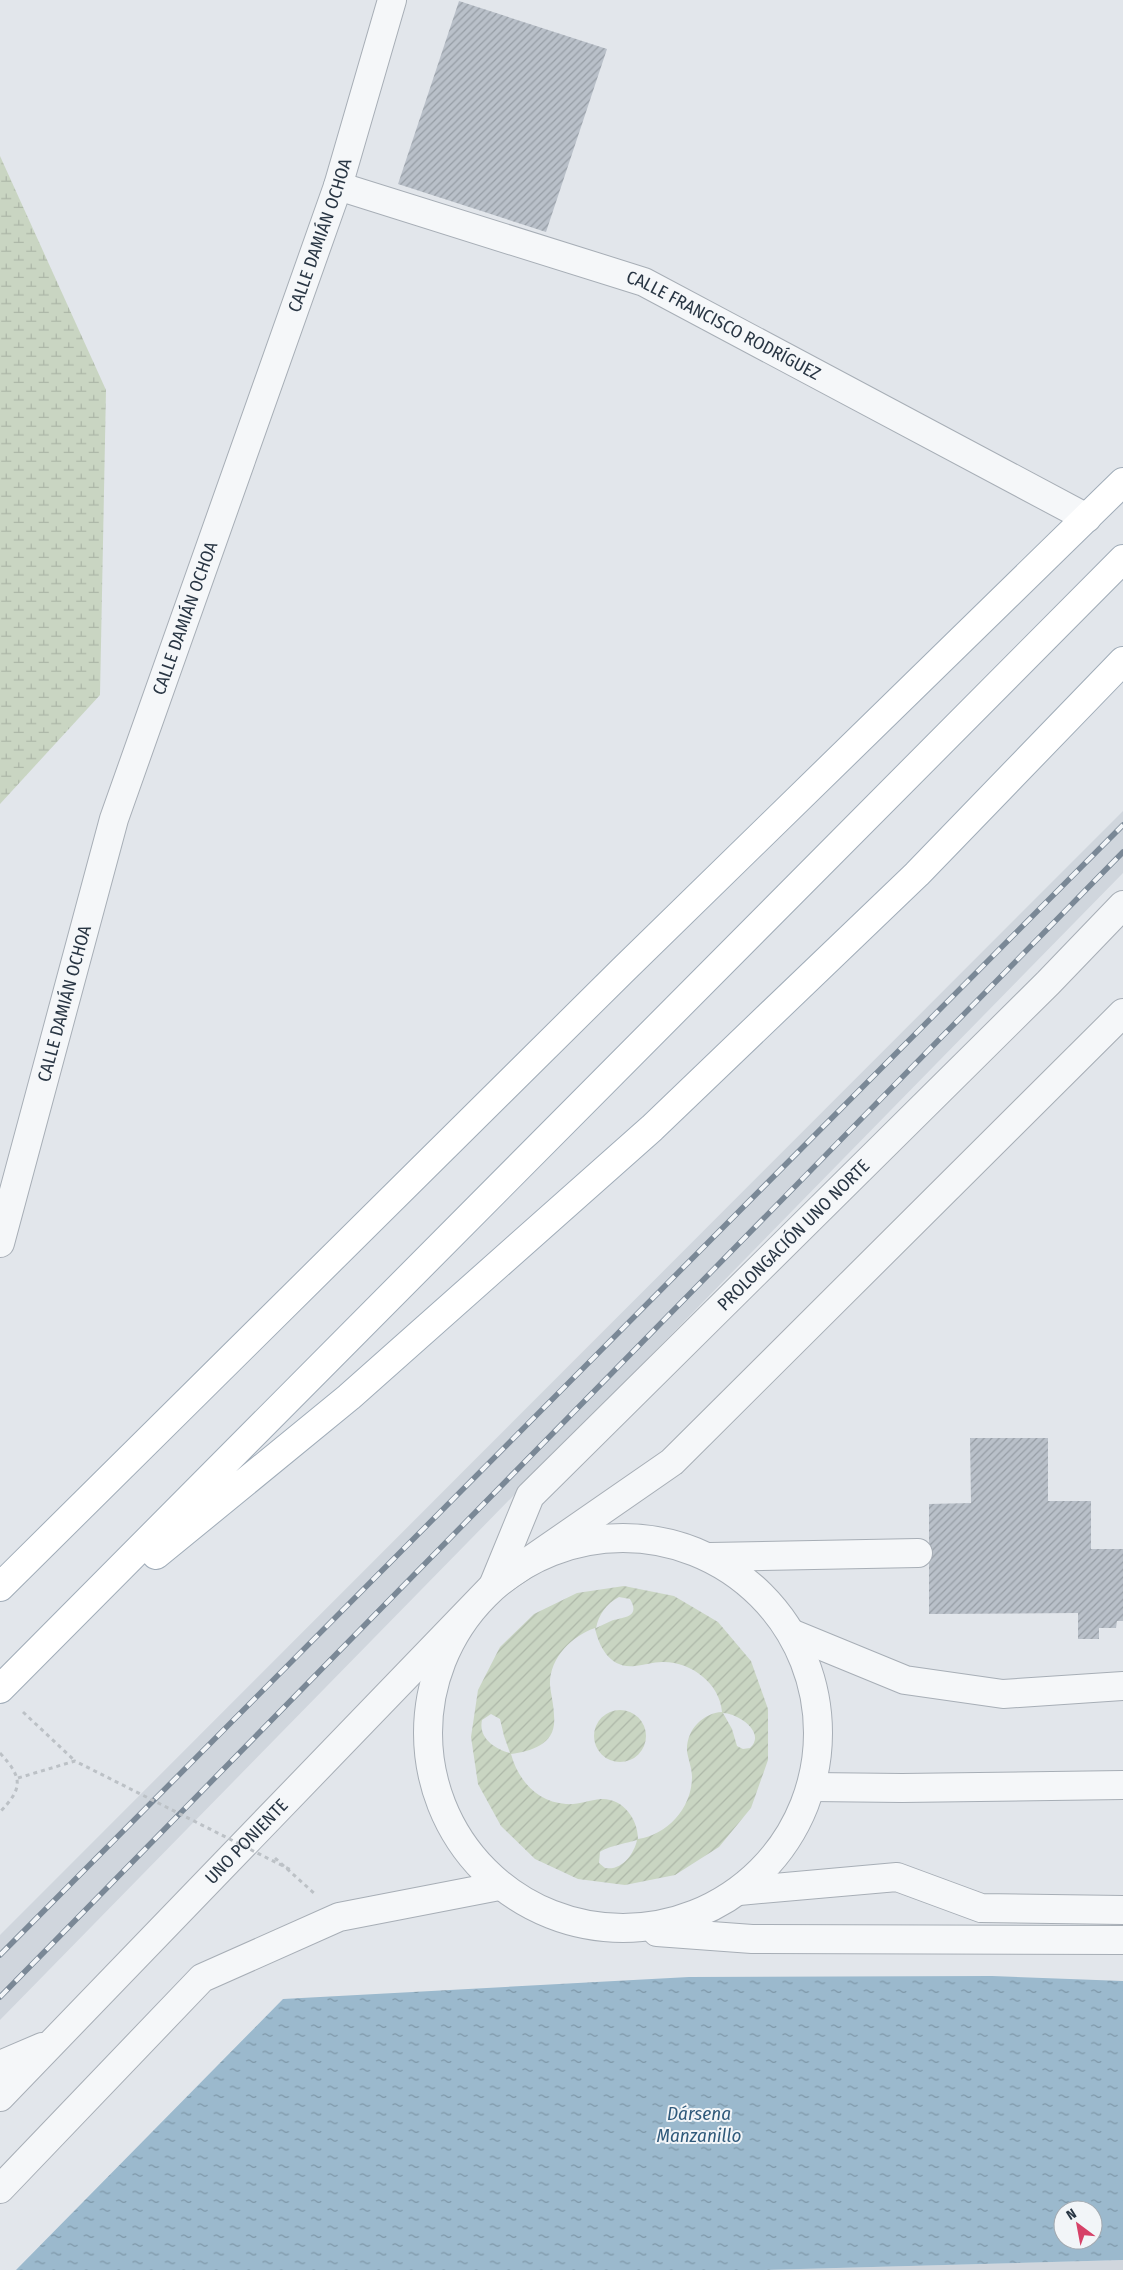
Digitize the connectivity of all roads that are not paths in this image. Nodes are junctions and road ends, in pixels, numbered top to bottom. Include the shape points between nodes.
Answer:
1 (392, 0) edge
2 (338, 186) junction
3 (1123, 482) edge
4 (1087, 518) junction
5 (1123, 559) edge
6 (1123, 661) edge
7 (1123, 905) edge
8 (1123, 1014) edge
9 (0, 1242) edge
10 (918, 1553) dead end
11 (710, 1557) junction
12 (493, 1586) junction
13 (0, 1587) edge
14 (793, 1634) junction
15 (39, 1652) junction
16 (1123, 1686) edge
17 (0, 1689) edge
18 (1123, 1785) edge
19 (812, 1787) junction
20 (499, 1886) junction
21 (739, 1891) junction
22 (1123, 1910) edge
23 (618, 1929) junction
24 (1123, 1940) edge
25 (54, 2042) junction
26 (0, 2065) edge
27 (0, 2097) edge
28 (0, 2189) edge

1 - 2 street, CALLE DAMIÁN OCHOA
2 - 4 street, CALLE FRANCISCO RODRÍGUEZ via 644,282
2 - 9 street, CALLE DAMIÁN OCHOA via 114,819
3 - 4 main road
4 - 13 main road via 623,970
5 - 15 main road
6 - 15 main road via 917,874 652,1128 349,1397
7 - 12 street, PROLONGACIÓN UNO NORTE via 530,1496
8 - 12 street via 672,1462
10 - 11 street
11 - 12 street, UNO PONIENTE via 655,1540 598,1539 542,1555
11 - 14 street, UNO PONIENTE via 757,1589
12 - 20 street, UNO PONIENTE via 451,1639 428,1704 430,1772 454,1836
12 - 25 street, UNO PONIENTE
14 - 16 street via 905,1680 1003,1694
14 - 19 street, UNO PONIENTE via 814,1683 820,1735
15 - 17 main road
18 - 19 street
19 - 21 street, UNO PONIENTE via 784,1845
20 - 23 street, UNO PONIENTE via 555,1918
20 - 28 street via 339,1917 202,1978
21 - 22 street via 897,1877 981,1908
21 - 23 street, UNO PONIENTE via 681,1920
23 - 24 street via 752,1940
25 - 26 street
25 - 27 street, UNO PONIENTE

